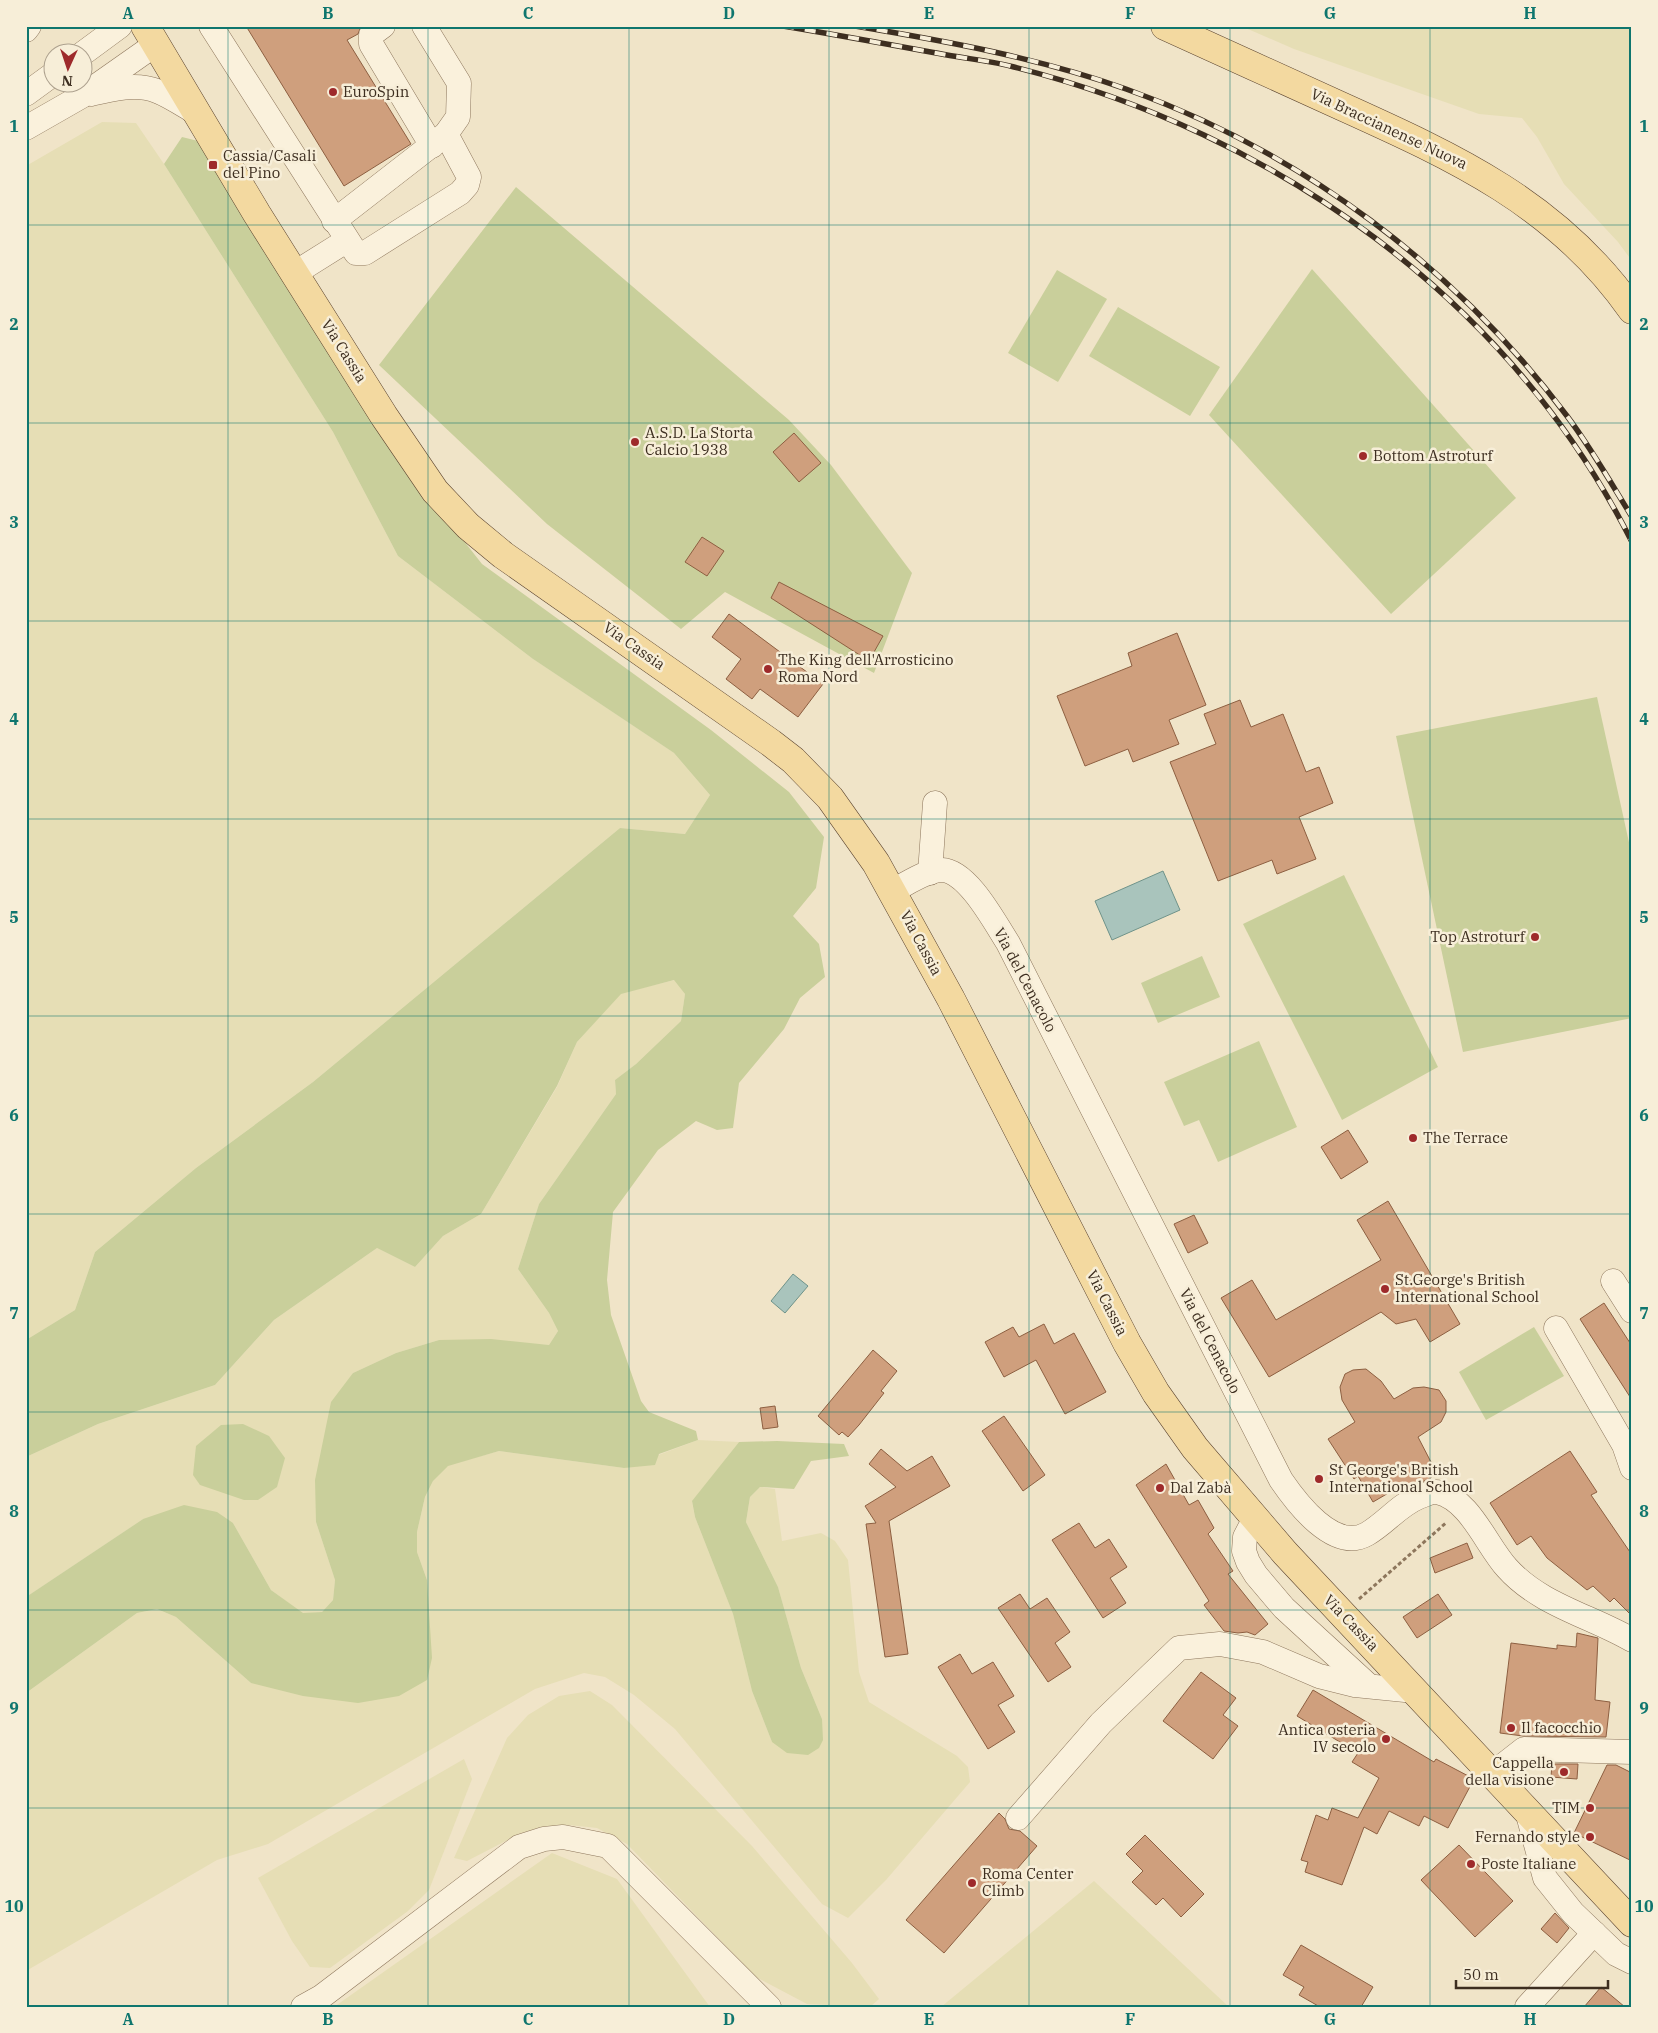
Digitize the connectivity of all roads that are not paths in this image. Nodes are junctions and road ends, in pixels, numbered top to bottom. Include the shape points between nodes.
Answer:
1 (29, 26) edge
2 (211, 26) edge
3 (382, 26) edge
4 (424, 26) edge
5 (1165, 26) edge
6 (26, 30) edge
7 (144, 30) edge
8 (92, 50) edge
9 (42, 82) edge
10 (26, 94) edge
11 (82, 96) junction
12 (195, 112) junction
13 (30, 117) edge
14 (439, 140) junction
15 (340, 231) junction
16 (295, 273) junction
17 (1632, 310) edge
18 (935, 803) dead end
19 (930, 873) junction
20 (892, 891) junction
21 (1613, 1281) dead end
22 (1632, 1311) edge
23 (1556, 1328) dead end
24 (1632, 1468) edge
25 (1254, 1520) junction
26 (1632, 1640) edge
27 (1372, 1689) junction
28 (1415, 1691) junction
29 (1632, 1752) edge
30 (1492, 1774) junction
31 (1527, 1812) junction
32 (1018, 1818) dead end
33 (1632, 1923) edge
34 (1594, 1933) junction
35 (1632, 1962) edge
36 (303, 2007) edge
37 (769, 2007) edge
38 (1527, 2007) edge

1 - 6 street
2 - 15 street
3 - 14 street via 371,35 371,44
4 - 14 street via 459,83 458,117
5 - 17 main road, Via Braccianense Nuova via 1436,148 1492,180 1545,218 1578,247
7 - 8 street
7 - 11 street
7 - 12 main road, Via Cassia
9 - 10 street
11 - 12 street via 112,89 143,88 158,91
11 - 13 street
12 - 16 main road, Via Cassia
14 - 15 street
14 - 15 street via 469,177 460,193 365,253 356,253
15 - 16 street
16 - 20 main road, Via Cassia via 403,446 453,511 517,566 743,722 792,760 830,798 864,844
18 - 19 street
19 - 20 street, Via del Cenacolo
19 - 26 street, Via del Cenacolo via 942,870 962,878 1008,943 1281,1480 1304,1511 1329,1531 1346,1537 1366,1535 1408,1502 1435,1491 1453,1497 1507,1568 1529,1588
20 - 25 main road, Via Cassia via 1156,1393 1194,1448
21 - 22 street
23 - 24 street via 1624,1445
25 - 27 street via 1245,1536 1244,1551 1256,1575 1284,1608
25 - 28 main road, Via Cassia
27 - 28 street
27 - 32 street via 1320,1676 1263,1652 1220,1644 1179,1648 1101,1723
28 - 30 main road, Via Cassia
29 - 30 street via 1524,1749
30 - 31 main road, Via Cassia
31 - 33 main road, Via Cassia
31 - 34 street via 1544,1878
34 - 35 street via 1616,1954
34 - 38 street
36 - 37 street via 321,1997 519,1847 563,1836 608,1846

